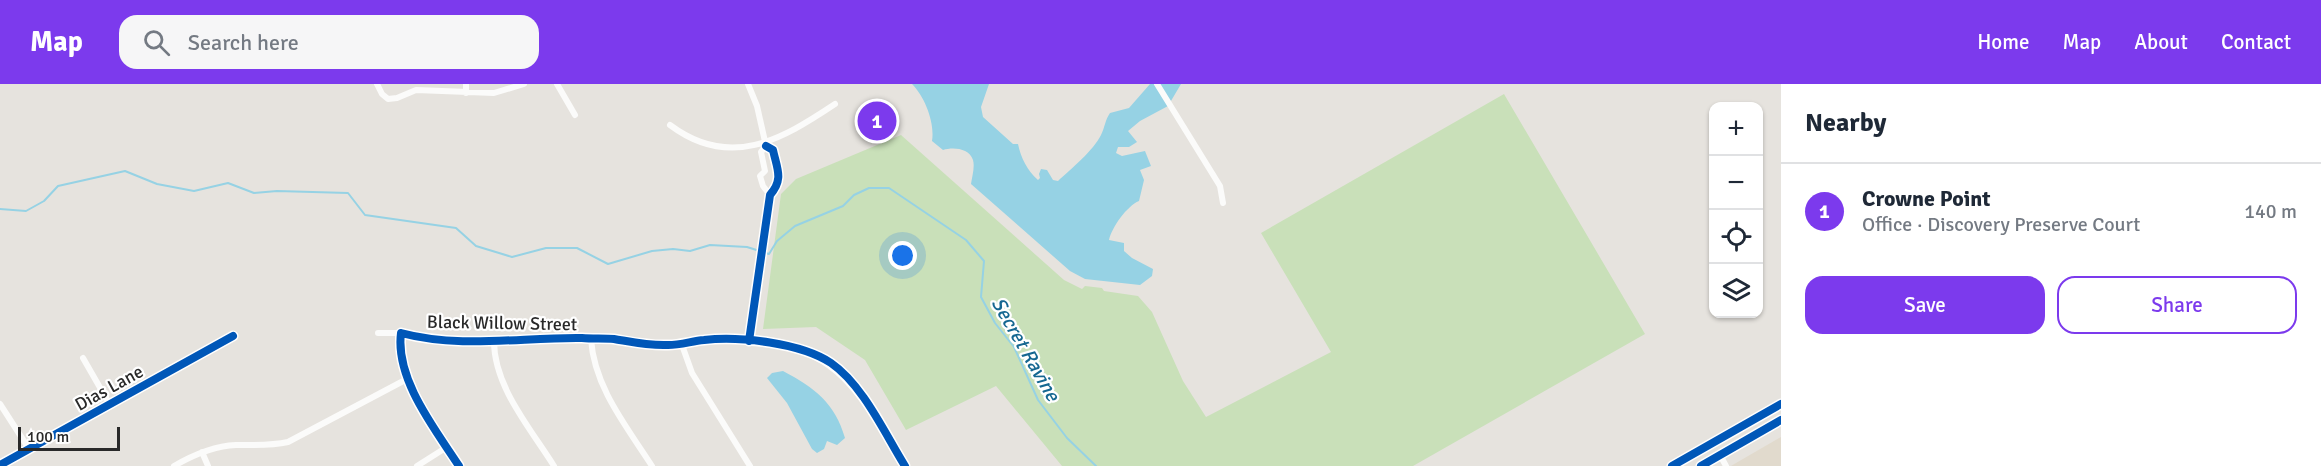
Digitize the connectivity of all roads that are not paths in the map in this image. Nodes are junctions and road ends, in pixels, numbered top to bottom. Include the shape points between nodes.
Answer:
1 (377, 84) edge
2 (466, 84) edge
3 (524, 84) edge
4 (557, 84) edge
5 (748, 84) edge
6 (1157, 84) edge
7 (466, 93) junction
8 (835, 104) dead end
9 (575, 115) dead end
10 (670, 125) dead end
11 (765, 143) junction
12 (765, 171) junction
13 (777, 171) junction
14 (770, 195) junction
15 (1223, 203) dead end
16 (378, 333) dead end
17 (401, 333) junction
18 (233, 336) dead end
19 (591, 339) junction
20 (494, 341) junction
21 (749, 341) junction
22 (682, 345) junction
23 (83, 358) dead end
24 (407, 379) junction
25 (0, 404) edge
26 (1781, 404) edge
27 (110, 405) junction
28 (1781, 411) edge
29 (1781, 420) edge
30 (447, 447) junction
31 (1716, 449) junction
32 (29, 450) junction
33 (202, 452) junction
34 (0, 465) edge
35 (174, 466) edge
36 (208, 466) edge
37 (417, 466) edge
38 (459, 466) edge
39 (554, 466) edge
40 (652, 466) edge
41 (750, 466) edge
42 (905, 466) edge
43 (1672, 466) edge
44 (1701, 466) edge
45 (1726, 466) edge

1 - 7 street via 388,99 416,90
2 - 7 street
3 - 7 street via 506,91
4 - 9 street
5 - 11 street
6 - 15 street via 1220,186
8 - 11 street via 790,133
10 - 11 street via 701,143 717,147
11 - 12 street via 761,152
11 - 13 street via 773,150
12 - 13 street
12 - 14 street via 760,176
13 - 14 street via 780,178
14 - 21 street
16 - 17 street
17 - 20 street, Black Willow Street via 440,340
17 - 24 street, Black Willow Street
18 - 27 street, Dias Lane
19 - 20 street, Black Willow Street
19 - 22 street, Black Willow Street
19 - 40 street via 601,383
20 - 39 street via 504,384
21 - 22 street, Black Willow Street via 703,340
21 - 42 street via 789,345 833,364 857,390
22 - 41 street via 692,373
23 - 27 street
24 - 30 street, Black Willow Street
24 - 33 street via 288,442 236,445
25 - 32 street
26 - 31 main road
27 - 32 street, Dias Lane
28 - 31 main road
29 - 31 main road
30 - 37 street
30 - 38 street, Black Willow Street
31 - 43 main road
31 - 44 main road
31 - 45 street
32 - 34 street, Dias Lane
33 - 35 street
33 - 36 street

